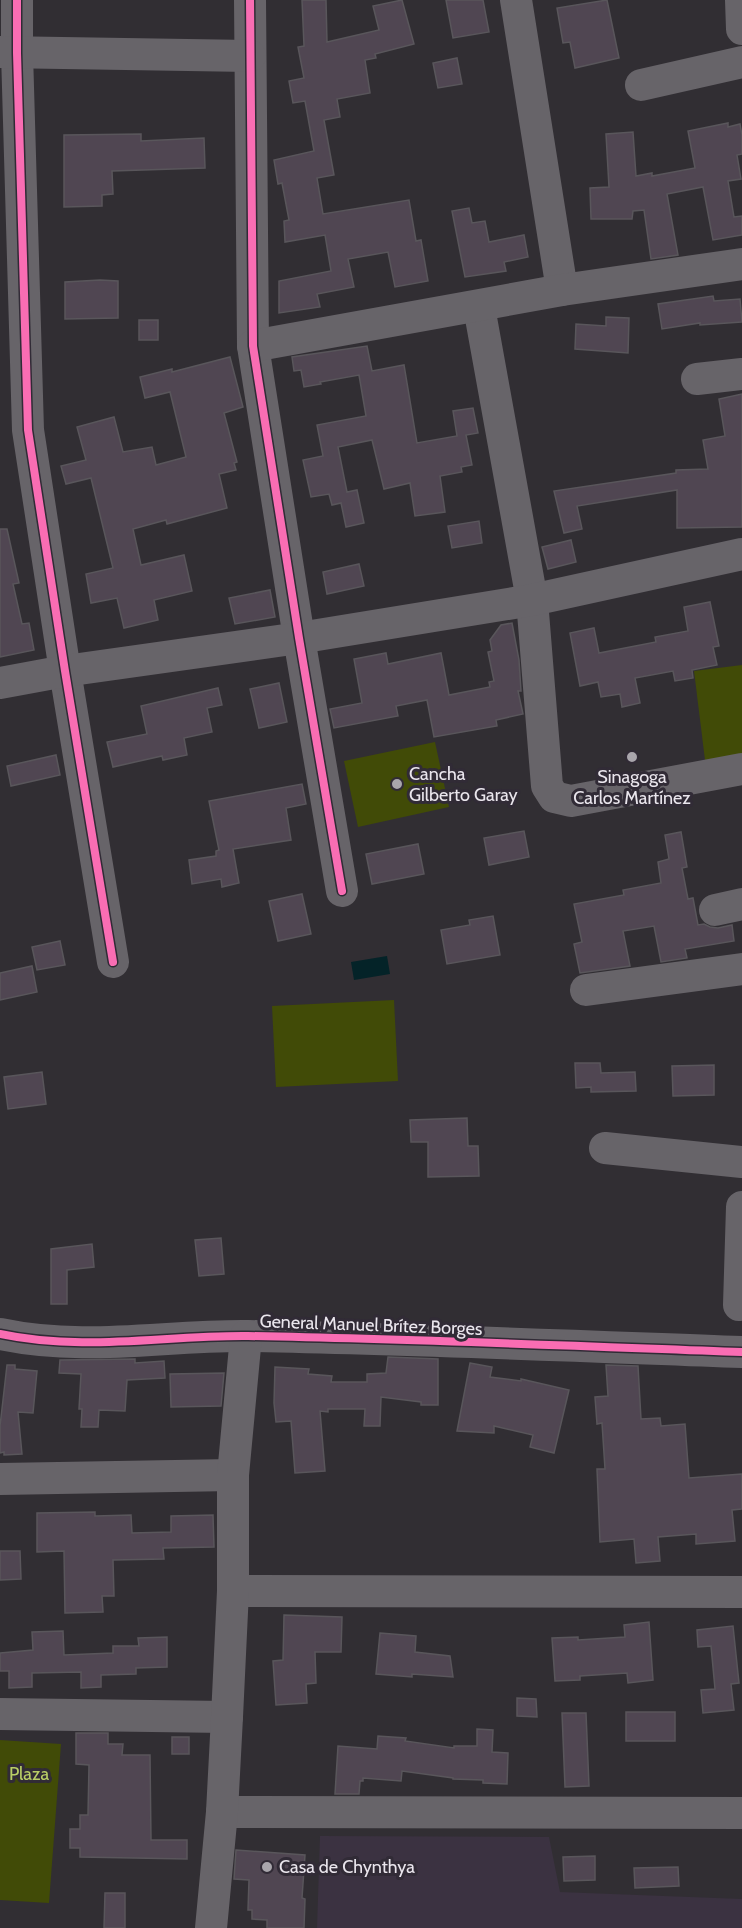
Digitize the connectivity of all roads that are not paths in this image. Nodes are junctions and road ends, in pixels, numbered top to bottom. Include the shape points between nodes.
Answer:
1 (17, 0) edge
2 (250, 0) edge
3 (516, 0) edge
4 (741, 0) edge
5 (742, 29) edge
6 (8, 52) edge
7 (250, 56) junction
8 (742, 62) edge
9 (642, 85) dead end
10 (742, 264) edge
11 (562, 290) junction
12 (479, 307) junction
13 (253, 346) junction
14 (742, 374) edge
15 (697, 379) dead end
16 (742, 554) edge
17 (532, 600) junction
18 (299, 638) junction
19 (65, 671) junction
20 (0, 683) edge
21 (742, 769) edge
22 (342, 891) dead end
23 (113, 962) dead end
24 (742, 969) edge
25 (586, 990) dead end
26 (605, 1148) dead end
27 (742, 1162) edge
28 (742, 1207) edge
29 (739, 1305) dead end
30 (0, 1334) edge
31 (246, 1336) junction
32 (742, 1352) edge
33 (233, 1475) junction
34 (0, 1479) edge
35 (233, 1591) junction
36 (742, 1592) edge
37 (0, 1714) edge
38 (227, 1717) junction
39 (222, 1812) junction
40 (742, 1813) edge
41 (211, 1928) edge

1 - 6 street
2 - 7 street
3 - 11 street
4 - 5 street
6 - 7 street
6 - 19 street via 28,430
7 - 13 street
8 - 9 street
10 - 11 street
11 - 12 street
12 - 13 street
12 - 17 street
13 - 18 street
14 - 15 street
16 - 17 street
17 - 18 street
17 - 21 street via 547,786 554,797 571,801
18 - 19 street
18 - 22 street
19 - 20 street
19 - 23 street
24 - 25 street
26 - 27 street
28 - 29 street
30 - 31 street, General Manuel Brítez Borges via 79,1343
31 - 32 street, General Manuel Brítez Borges
31 - 33 street
33 - 34 street
33 - 35 street
35 - 36 street
35 - 38 street
37 - 38 street
38 - 39 street
39 - 40 street
39 - 41 street

